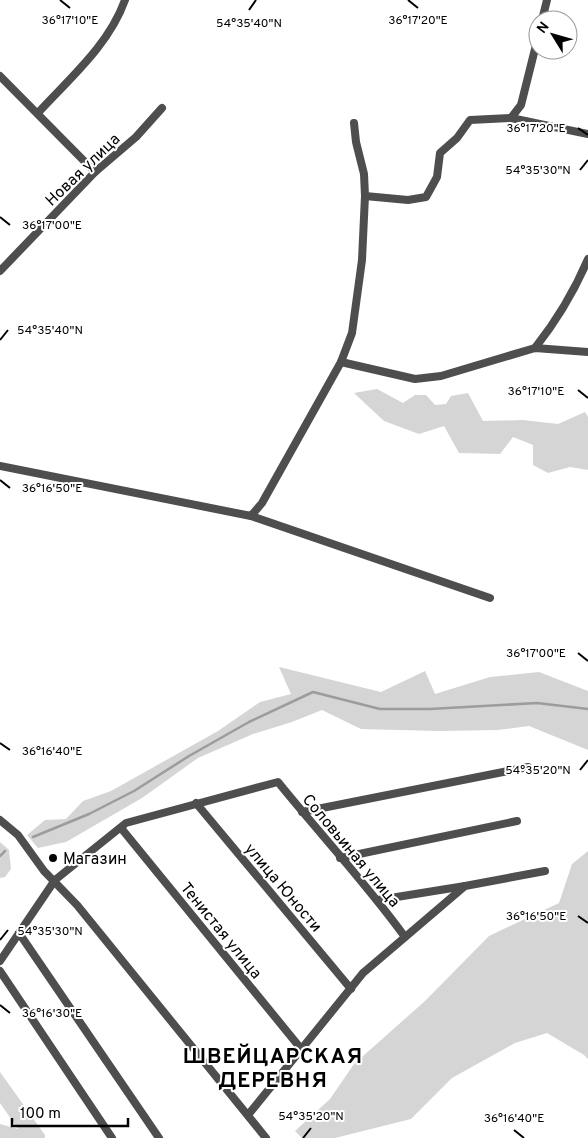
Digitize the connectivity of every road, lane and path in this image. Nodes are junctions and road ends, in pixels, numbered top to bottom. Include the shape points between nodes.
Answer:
1 (124, 0) edge
2 (533, 60) edge
3 (0, 76) edge
4 (162, 108) dead end
5 (38, 112) junction
6 (511, 118) junction
7 (354, 123) dead end
8 (588, 134) edge
9 (95, 172) junction
10 (364, 196) junction
11 (588, 259) edge
12 (0, 271) edge
13 (535, 348) junction
14 (588, 352) edge
15 (341, 362) junction
16 (0, 466) edge
17 (251, 516) junction
18 (490, 598) dead end
19 (528, 767) dead end
20 (196, 803) junction
21 (302, 812) junction
22 (0, 820) edge
23 (517, 822) dead end
24 (121, 828) junction
25 (340, 858) junction
26 (546, 871) dead end
27 (54, 880) junction
28 (465, 886) junction
29 (378, 900) junction
30 (19, 933) junction
31 (405, 937) junction
32 (0, 961) edge
33 (0, 971) edge
34 (351, 989) junction
35 (302, 1050) junction
36 (248, 1115) junction
37 (112, 1138) edge
38 (159, 1138) edge
39 (266, 1138) edge

1 - 5 street via 118,17 93,54
2 - 6 street via 522,105
3 - 5 street
4 - 9 street, Новая улица via 136,137
5 - 9 street
6 - 8 street
6 - 10 street via 470,120 440,154 437,177 426,196 408,200
7 - 10 street via 364,174
9 - 12 street, Новая улица
10 - 15 street via 362,260 352,333
11 - 13 street via 576,288
13 - 14 street
13 - 15 street via 441,376 415,379
15 - 17 street via 262,503
16 - 17 street
17 - 18 street
19 - 21 street
20 - 21 street, Соловьиная улица via 278,782
20 - 24 street
20 - 34 street, улица Юности
21 - 25 street, Соловьиная улица
22 - 27 street via 18,836
23 - 25 street
24 - 27 street
24 - 35 street, Тенистая улица
25 - 29 street, Соловьиная улица
26 - 28 street
27 - 30 street
27 - 36 street
28 - 29 street
28 - 31 street
29 - 31 street, Соловьиная улица
30 - 32 street
30 - 38 street
31 - 34 street via 363,973
33 - 37 street
34 - 35 street
35 - 36 street
36 - 39 street

